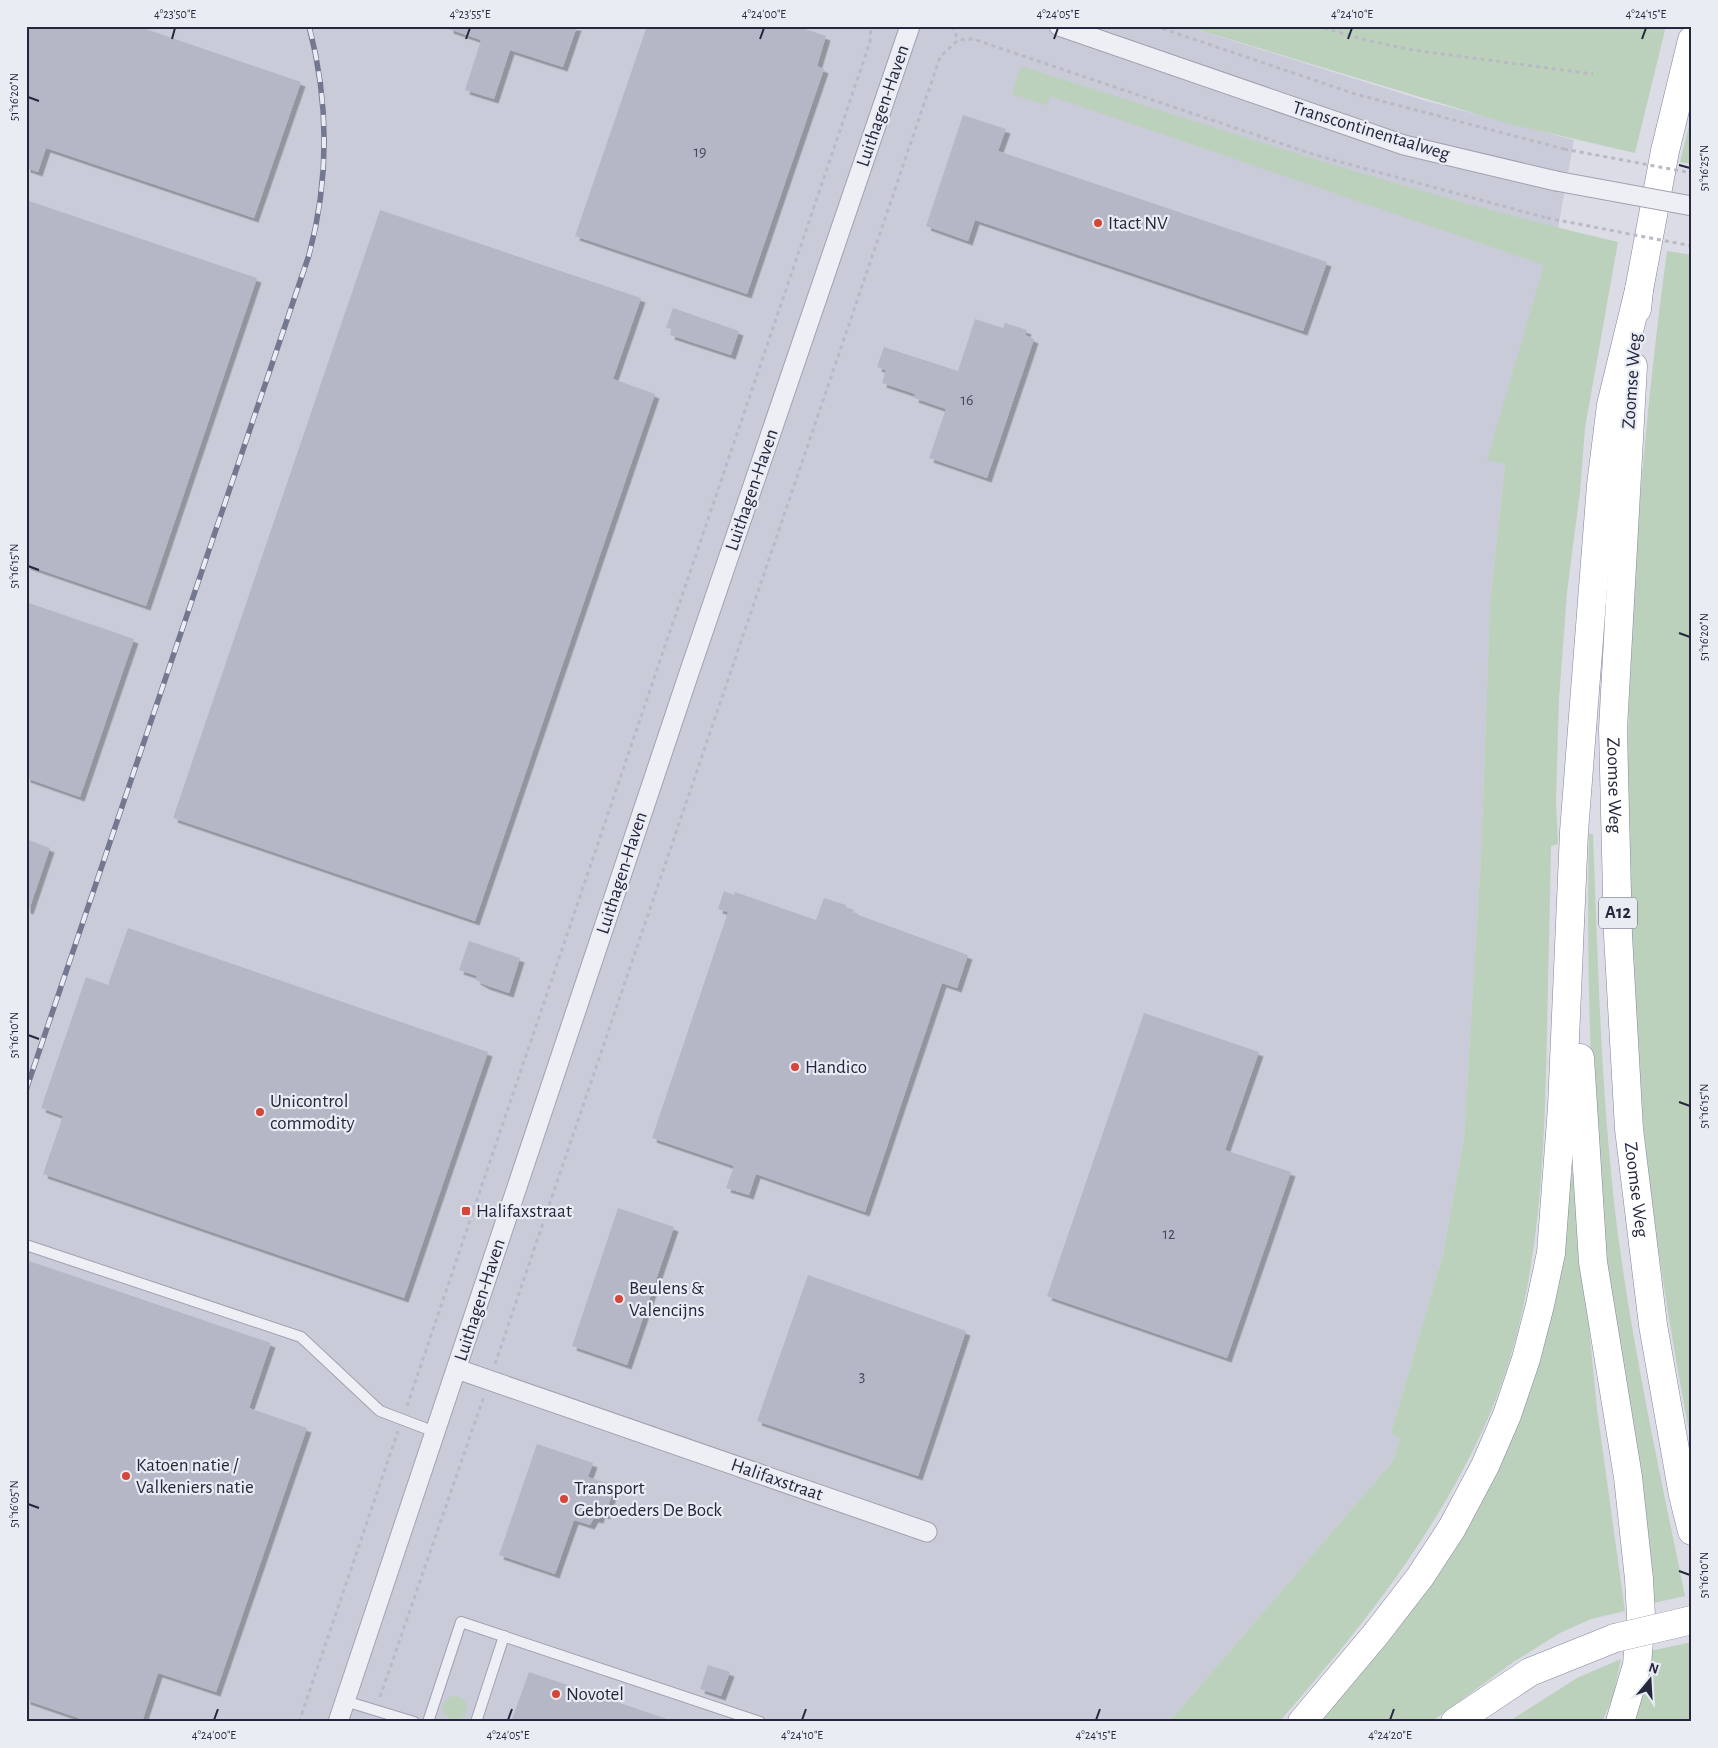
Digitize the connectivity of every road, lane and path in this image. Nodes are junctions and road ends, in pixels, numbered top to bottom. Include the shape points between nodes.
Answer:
1 (871, 26) edge
2 (910, 26) edge
3 (952, 26) edge
4 (1059, 26) edge
5 (1155, 26) edge
6 (1316, 26) edge
7 (958, 40) junction
8 (1692, 40) edge
9 (1593, 74) dead end
10 (1692, 173) edge
11 (1692, 206) edge
12 (1692, 246) edge
13 (1639, 290) junction
14 (1572, 911) junction
15 (26, 1245) edge
16 (457, 1369) junction
17 (490, 1380) junction
18 (402, 1420) junction
19 (435, 1432) junction
20 (1692, 1531) edge
21 (928, 1532) dead end
22 (1692, 1620) edge
23 (504, 1636) junction
24 (1536, 1678) junction
25 (345, 1701) junction
26 (376, 1710) junction
27 (299, 1722) edge
28 (338, 1722) edge
29 (414, 1722) edge
30 (428, 1722) edge
31 (476, 1722) edge
32 (760, 1722) edge
33 (1302, 1722) edge
34 (1455, 1722) edge
35 (1489, 1722) edge
36 (1620, 1722) edge

1 - 18 path via 867,52
2 - 16 street, Luithagen-Haven via 684,686
3 - 7 path
4 - 11 street, Transcontinentaalweg, bridge via 1404,145 1556,181
5 - 10 path, bridge via 1355,94 1564,149
6 - 9 path via 1413,50
7 - 12 path, bridge via 973,39 1315,155 1547,218
7 - 17 path via 940,57
8 - 13 highway, Zoomse Weg / A12 via 1665,151
13 - 14 highway via 1611,405 1601,485 1574,832
13 - 20 highway, Zoomse Weg / A12 via 1613,729 1618,935 1631,1148 1654,1325
14 - 33 highway via 1551,1252 1526,1359 1508,1414 1452,1528 1420,1577
14 - 36 highway via 1594,1262 1628,1477 1639,1579 1641,1616 1636,1665
15 - 18 lane via 301,1337 380,1411
16 - 17 street, Halifaxstraat
16 - 19 street, Luithagen-Haven
17 - 21 street, Halifaxstraat
17 - 26 path
18 - 19 lane
18 - 27 path
19 - 25 street, Luithagen-Haven
22 - 24 highway, bridge via 1616,1638
23 - 30 lane via 461,1622
23 - 31 lane
23 - 32 lane
24 - 34 highway
24 - 35 highway
25 - 26 lane
25 - 28 street, Luithagen-Haven
26 - 29 lane

